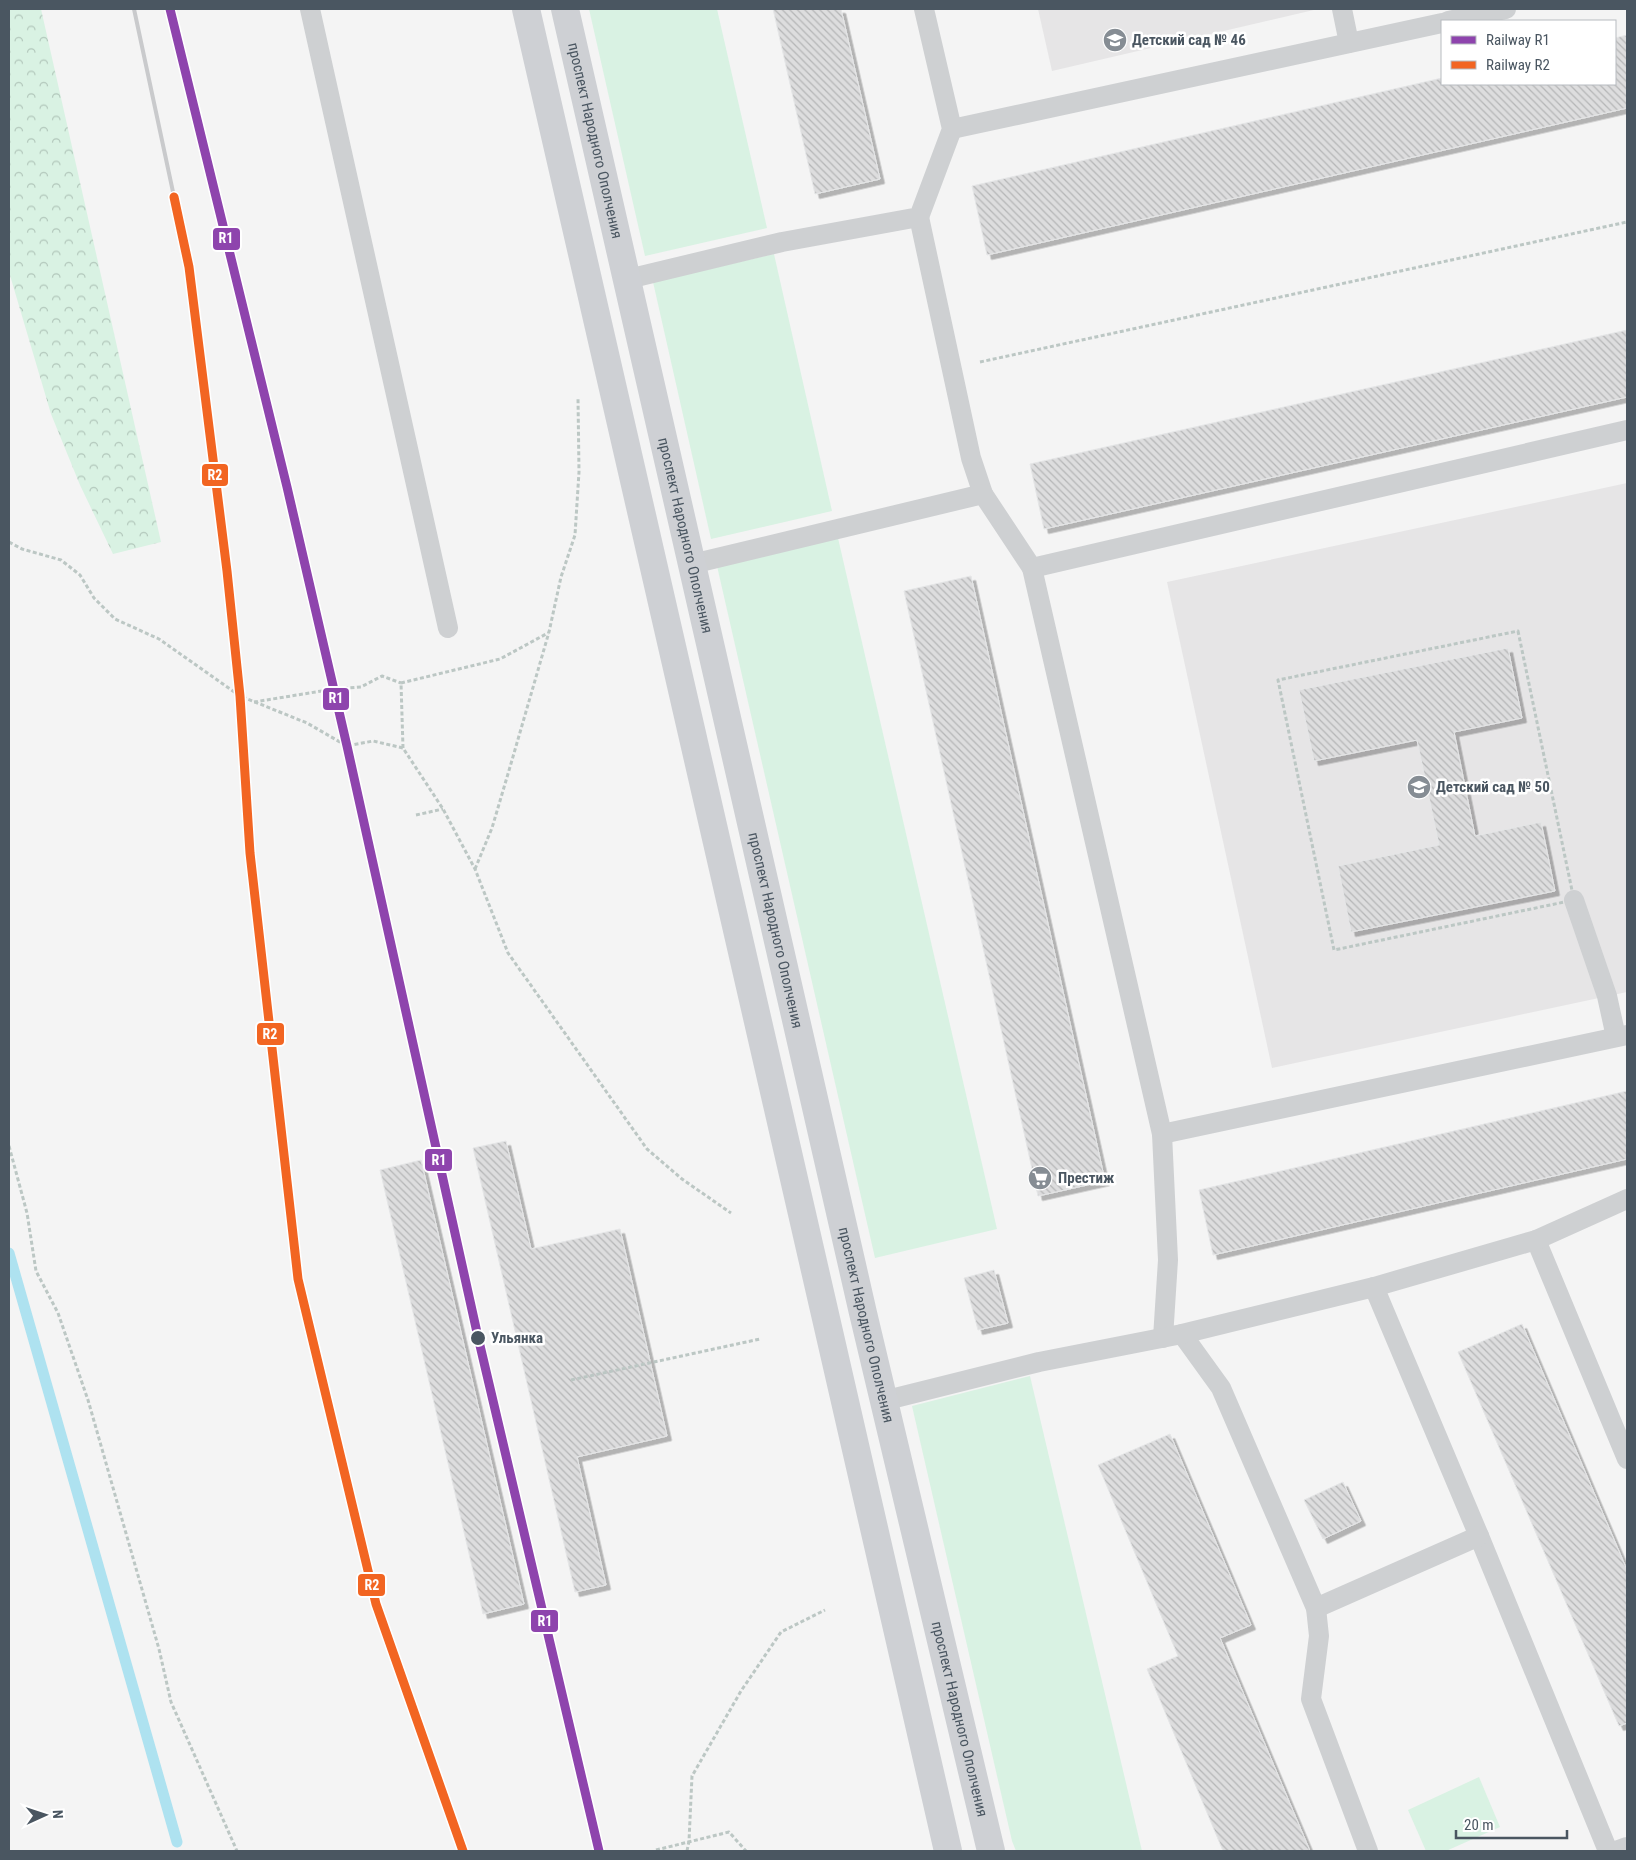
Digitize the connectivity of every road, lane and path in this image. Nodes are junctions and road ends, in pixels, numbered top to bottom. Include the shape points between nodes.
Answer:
1 (310, 9) edge
2 (526, 9) edge
3 (566, 9) edge
4 (924, 9) edge
5 (1342, 9) edge
6 (1506, 9) edge
7 (1453, 20) edge
8 (1441, 23) edge
9 (1349, 43) junction
10 (952, 129) junction
11 (919, 217) junction
12 (1627, 222) edge
13 (628, 279) junction
14 (951, 368) junction
15 (578, 392) dead end
16 (1627, 430) edge
17 (983, 494) junction
18 (9, 542) edge
19 (692, 564) junction
20 (1032, 568) junction
21 (448, 628) dead end
22 (548, 632) junction
23 (401, 683) junction
24 (253, 702) junction
25 (403, 748) junction
26 (443, 809) junction
27 (416, 815) dead end
28 (474, 869) junction
29 (1574, 900) junction
30 (1622, 1036) edge
31 (1162, 1134) junction
32 (9, 1146) edge
33 (1627, 1199) edge
34 (731, 1213) dead end
35 (1536, 1240) junction
36 (1374, 1288) junction
37 (1172, 1336) junction
38 (760, 1339) dead end
39 (571, 1380) dead end
40 (884, 1401) junction
41 (1627, 1459) edge
42 (1479, 1536) junction
43 (1316, 1608) junction
44 (825, 1610) dead end
45 (689, 1841) junction
46 (1627, 1847) edge
47 (656, 1850) dead end
48 (237, 1851) edge
49 (687, 1851) edge
50 (746, 1851) edge
51 (948, 1851) edge
52 (991, 1851) edge
53 (1368, 1851) edge
54 (1608, 1851) edge
55 (1616, 1851) edge

1 - 21 lane
2 - 51 main road
3 - 13 main road, проспект Народного Ополчения
4 - 10 lane
5 - 9 lane
6 - 7 lane
8 - 9 lane
9 - 10 lane
10 - 11 lane
11 - 13 lane via 782,242
11 - 14 lane
12 - 14 path
13 - 19 main road, проспект Народного Ополчения
14 - 17 lane via 971,458
15 - 22 path via 579,472 575,535
16 - 20 lane
17 - 19 lane
17 - 20 lane
18 - 24 path via 61,560 80,575 94,598 115,619 158,639
19 - 40 main road, проспект Народного Ополчения
20 - 31 lane
22 - 23 path via 500,658
22 - 28 path via 494,820
23 - 24 path via 382,676 361,687
23 - 25 path
24 - 25 path via 306,723 347,746 373,741
25 - 26 path
26 - 27 path
26 - 28 path
28 - 34 path via 508,953 647,1149 682,1179
29 - 29 path via 1518,631 1278,680 1334,950
29 - 30 lane
30 - 31 lane
31 - 37 lane
32 - 48 path via 27,1213 36,1272 58,1313 88,1400 171,1702
33 - 35 lane
35 - 36 lane
35 - 41 lane
36 - 37 lane
36 - 42 lane
37 - 40 lane via 1039,1362
37 - 43 lane via 1221,1388
38 - 39 path
40 - 52 main road, проспект Народного Ополчения
42 - 43 lane
42 - 54 lane
43 - 53 lane via 1319,1636 1311,1698
44 - 45 path via 781,1632 741,1692 692,1776
45 - 47 path
45 - 49 path
45 - 50 path via 729,1832
46 - 55 lane

